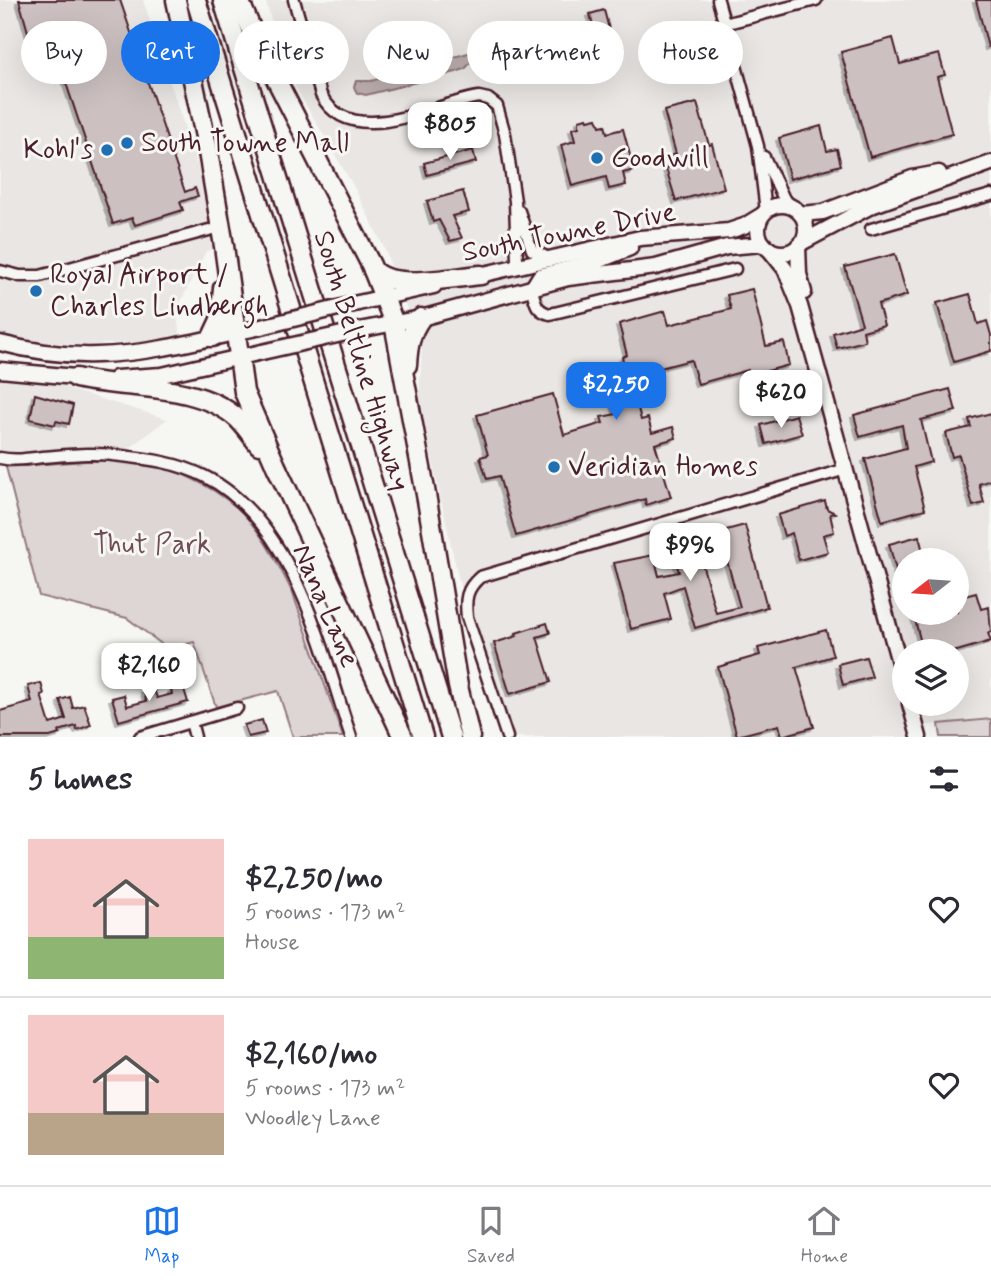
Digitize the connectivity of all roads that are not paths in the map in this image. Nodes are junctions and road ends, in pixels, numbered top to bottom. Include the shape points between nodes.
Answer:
1 (176, 0) edge
2 (196, 0) edge
3 (223, 0) edge
4 (239, 0) edge
5 (294, 0) edge
6 (718, 0) edge
7 (816, 0) edge
8 (723, 21) edge
9 (736, 21) edge
10 (741, 84) edge
11 (758, 146) junction
12 (984, 165) edge
13 (991, 195) edge
14 (515, 201) junction
15 (798, 212) junction
16 (764, 213) junction
17 (871, 229) dead end
18 (209, 230) dead end
19 (653, 237) junction
20 (800, 245) junction
21 (224, 246) junction
22 (766, 247) junction
23 (552, 259) junction
24 (515, 267) junction
25 (735, 269) dead end
26 (373, 270) junction
27 (0, 271) edge
28 (481, 275) junction
29 (532, 289) junction
30 (384, 297) junction
31 (421, 318) junction
32 (394, 323) junction
33 (237, 332) junction
34 (212, 337) junction
35 (809, 338) junction
36 (0, 343) edge
37 (239, 358) junction
38 (0, 370) edge
39 (76, 378) junction
40 (405, 389) junction
41 (0, 458) edge
42 (275, 466) junction
43 (846, 469) junction
44 (893, 639) edge
45 (237, 708) dead end
46 (913, 716) edge
47 (191, 722) junction
48 (140, 737) edge
49 (195, 737) edge
50 (351, 737) edge
51 (402, 737) edge
52 (424, 737) edge
53 (451, 737) edge
54 (470, 737) edge
55 (507, 737) edge
56 (919, 737) edge

1 - 21 highway
2 - 52 highway, South Beltline Highway
3 - 53 highway, South Beltline Highway
4 - 26 highway
5 - 14 street via 321,95 345,117 377,123 468,99 493,102 506,134
6 - 8 street
7 - 9 street
10 - 11 street
11 - 15 street via 783,199
11 - 16 street
12 - 15 street via 912,178 823,212
12 - 20 street via 871,206
13 - 17 street
14 - 23 street via 532,250
14 - 24 street
15 - 16 street via 777,205
15 - 20 street via 806,227
16 - 19 street, South Towne Drive via 729,231
16 - 22 street via 758,230
18 - 27 street via 40,276
19 - 23 street, South Towne Drive
19 - 29 street via 598,261 540,276
20 - 22 street via 781,253
20 - 35 street via 799,274 811,318
21 - 33 highway
21 - 34 highway via 220,320
22 - 29 street, South Towne Drive via 727,247 656,267 575,277
22 - 35 street via 785,269
23 - 24 street, South Towne Drive
24 - 28 street, South Towne Drive
25 - 29 street via 550,314 536,306
26 - 28 highway via 393,280
26 - 30 highway
28 - 30 street, South Towne Drive
29 - 31 street, South Towne Drive
30 - 32 highway
30 - 33 street, South Towne Drive, bridge
31 - 32 street, South Towne Drive
31 - 40 highway via 408,345
32 - 37 street, South Towne Drive, bridge
32 - 40 highway
33 - 34 street, South Towne Drive
33 - 37 highway
34 - 36 street, South Towne Drive via 132,353 94,355 32,351
35 - 43 street
37 - 39 street, South Towne Drive via 162,375
37 - 42 highway via 250,410
38 - 39 street, South Towne Drive
39 - 42 highway via 186,393 215,404 238,419
40 - 54 highway
41 - 50 street, Nana Lane via 95,453 165,462 204,476 244,503 274,542 297,585
42 - 51 highway
43 - 44 street
43 - 55 street via 478,580 467,592 467,617
45 - 47 street
46 - 56 street
47 - 48 street
47 - 49 street

